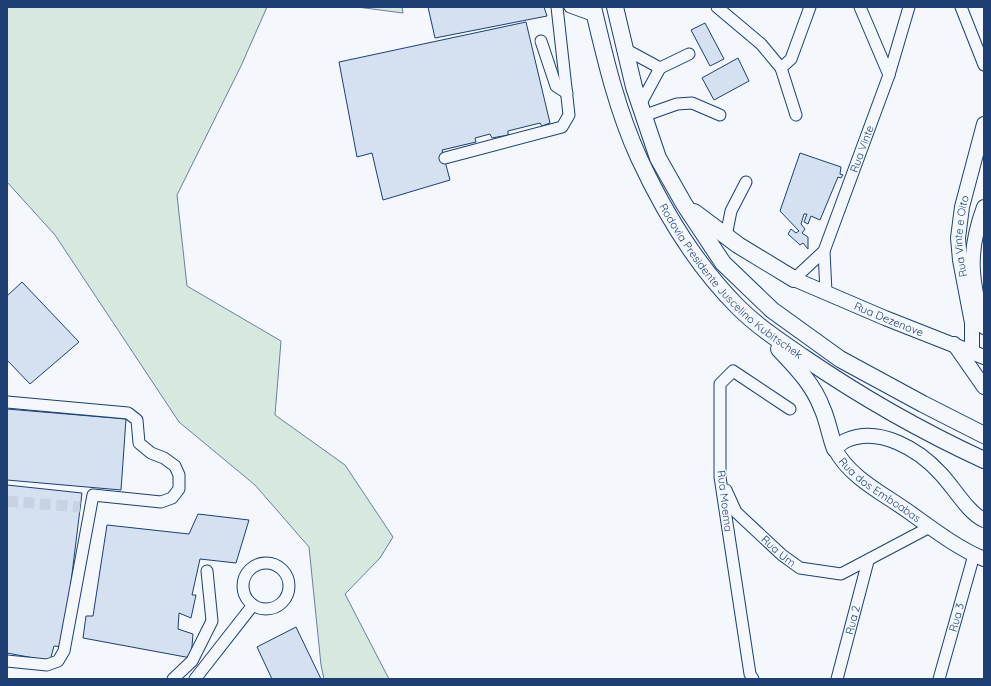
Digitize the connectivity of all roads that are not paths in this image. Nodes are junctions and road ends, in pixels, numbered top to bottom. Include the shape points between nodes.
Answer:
1 (557, 7) edge
2 (570, 7) edge
3 (615, 7) edge
4 (717, 7) edge
5 (810, 7) edge
6 (860, 7) edge
7 (909, 7) edge
8 (961, 7) edge
9 (594, 12) edge
10 (541, 40) dead end
11 (625, 49) junction
12 (689, 54) dead end
13 (984, 65) edge
14 (660, 68) junction
15 (781, 68) junction
16 (889, 75) junction
17 (567, 93) junction
18 (642, 111) junction
19 (720, 115) dead end
20 (796, 115) dead end
21 (984, 124) edge
22 (445, 158) dead end
23 (746, 182) dead end
24 (684, 204) junction
25 (984, 207) edge
26 (726, 236) junction
27 (824, 252) junction
28 (794, 278) junction
29 (826, 292) junction
30 (739, 307) junction
31 (984, 327) edge
32 (954, 344) junction
33 (978, 354) edge
34 (984, 364) edge
35 (984, 387) edge
36 (7, 402) edge
37 (790, 408) dead end
38 (984, 435) edge
39 (835, 449) junction
40 (984, 460) edge
41 (720, 477) junction
42 (984, 520) edge
43 (930, 527) junction
44 (979, 557) edge
45 (868, 561) junction
46 (207, 571) dead end
47 (253, 605) junction
48 (7, 660) edge
49 (173, 679) edge
50 (195, 679) edge
51 (752, 679) edge
52 (837, 679) edge
53 (939, 679) edge

1 - 17 street
2 - 9 street
3 - 11 highway, Rodovia Presidente Juscelino Kubitschek
4 - 15 street via 761,44
5 - 15 street via 791,58
6 - 16 street
7 - 16 street, Rua Vinte
8 - 13 street
9 - 30 highway, Rodovia Presidente Juscelino Kubitschek via 621,112 638,157 681,235 705,269
10 - 17 street via 556,86
11 - 14 street
11 - 18 highway, Rodovia Presidente Juscelino Kubitschek
12 - 14 street
14 - 18 street
15 - 20 street
16 - 27 street, Rua Vinte
17 - 22 street via 569,115 562,127
18 - 19 street via 692,103
18 - 24 highway, Rodovia Presidente Juscelino Kubitschek via 658,158
21 - 33 main road, Rua Vinte e Oito via 962,207 958,238
23 - 26 street via 731,211
24 - 26 highway
24 - 38 highway, Rodovia Presidente Juscelino Kubitschek via 723,263 772,310 840,359
25 - 31 main road, Rua Vinte e Oito via 975,230 972,249 976,300
26 - 28 highway
27 - 28 street, Rua Vinte
27 - 29 street
28 - 29 main road, Rua Dezenove
29 - 32 main road, Rua Dezenove
30 - 39 highway via 801,372 814,390 823,409
30 - 40 highway, Rodovia Presidente Juscelino Kubitschek via 779,340 825,372 912,424
32 - 33 main road, Rua Dezenove
32 - 35 main road
33 - 34 main road
36 - 48 street via 128,414 137,420 139,443 175,466 179,475 179,489 172,498 161,502 93,495 85,507 64,650 58,661 47,665
37 - 41 street, Rua Moema via 733,371 720,384
39 - 42 main road, Rua dos Emboabas via 846,440 881,437 912,450 926,459 972,511
39 - 43 main road, Rua dos Emboabas via 850,469
41 - 45 street, Rua Um via 736,512 782,555 800,568 841,574
41 - 51 street, Rua Moema
43 - 44 main road, Rua dos Emboabas via 958,547
43 - 45 street, Rua Um
44 - 53 street, Rua 3
45 - 52 street, Rua 2
46 - 49 street via 212,621 192,661
47 - 47 street via 268,609 281,603 286,597 286,575 275,565 260,564 248,572 244,579 244,594
47 - 50 street

